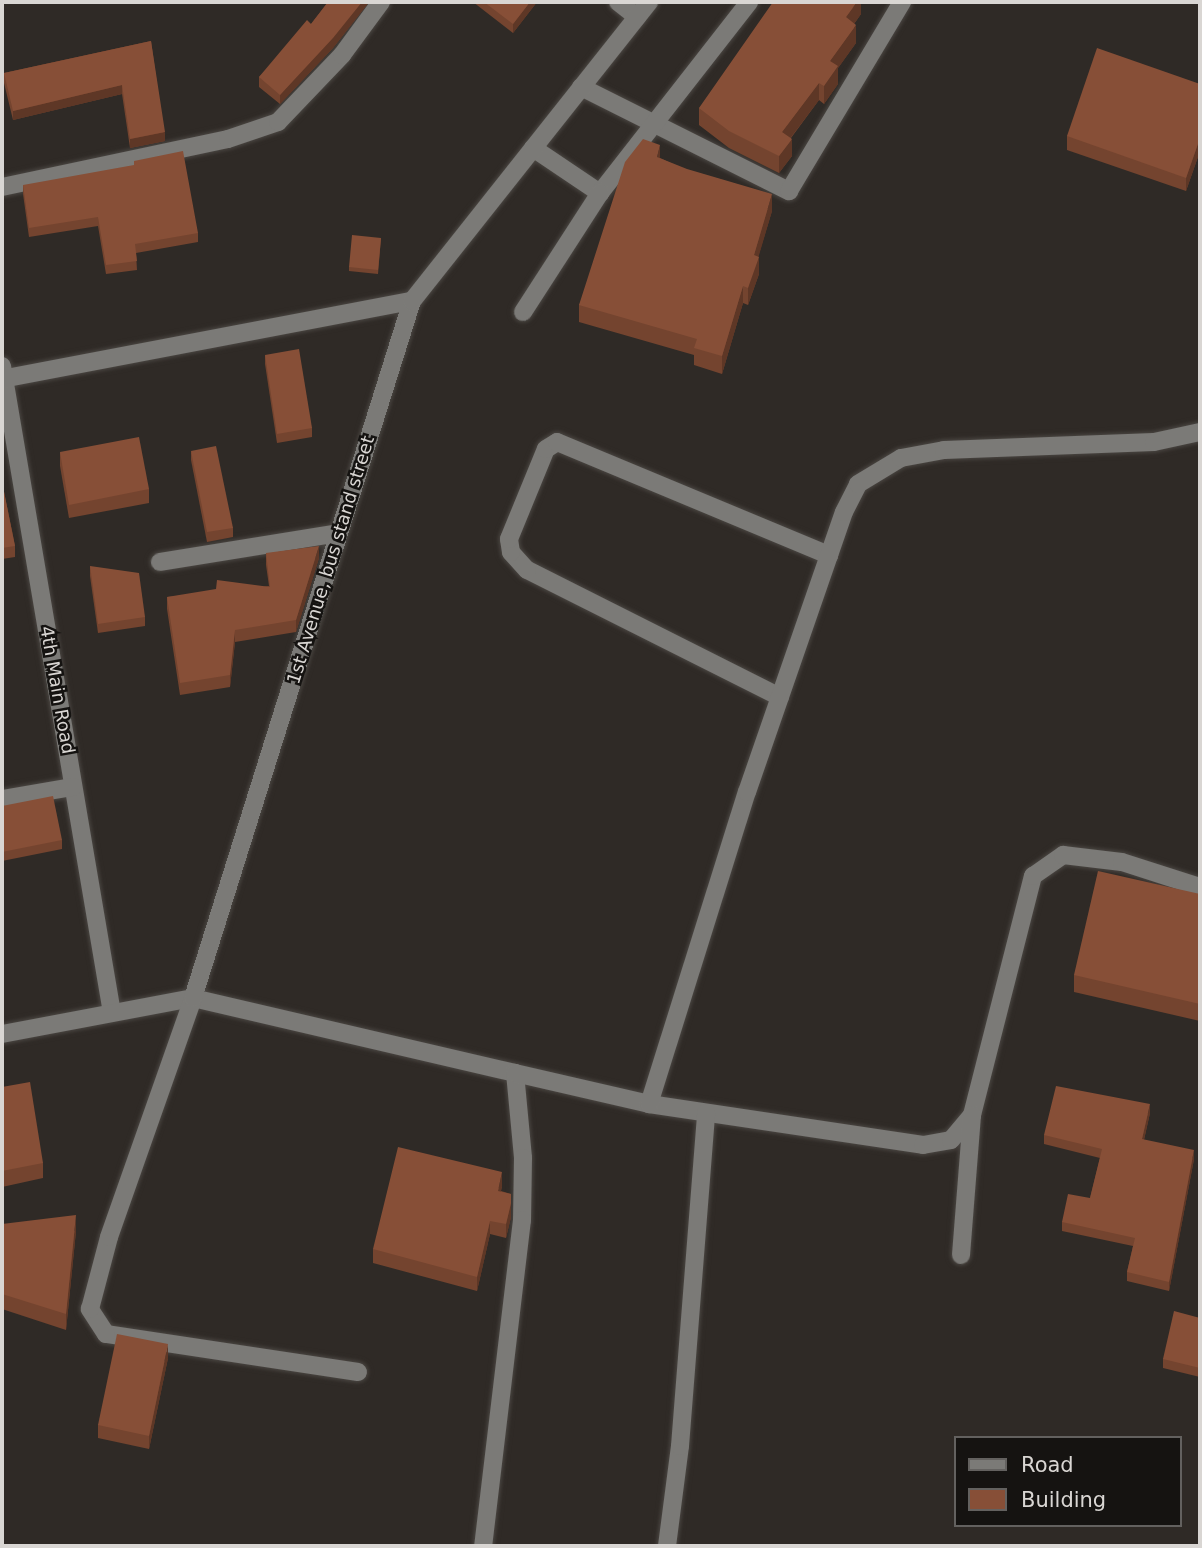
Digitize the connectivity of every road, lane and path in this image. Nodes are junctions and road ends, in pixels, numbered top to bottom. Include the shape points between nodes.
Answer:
1 (381, 2) edge
2 (618, 2) edge
3 (649, 2) edge
4 (749, 2) edge
5 (902, 2) edge
6 (637, 17) junction
7 (581, 87) junction
8 (651, 124) junction
9 (533, 148) junction
10 (2, 187) edge
11 (600, 193) junction
12 (412, 301) junction
13 (523, 312) dead end
14 (2, 375) edge
15 (1200, 432) edge
16 (339, 533) junction
17 (829, 555) junction
18 (160, 562) dead end
19 (780, 697) junction
20 (73, 787) junction
21 (2, 799) edge
22 (1200, 887) edge
23 (193, 998) junction
24 (112, 1013) junction
25 (2, 1034) edge
26 (514, 1073) junction
27 (649, 1104) junction
28 (706, 1113) junction
29 (972, 1115) junction
30 (961, 1255) dead end
31 (358, 1372) dead end
32 (483, 1546) edge
33 (667, 1546) edge

1 - 10 street via 342,55 278,122 228,139
2 - 6 street
3 - 6 street, 1st Avenue, bus stand street
4 - 8 street
5 - 8 street via 789,191
6 - 7 street, 1st Avenue, bus stand street
7 - 8 street
7 - 9 street, 1st Avenue, bus stand street
8 - 11 street
9 - 11 street
9 - 12 street, 1st Avenue, bus stand street
11 - 13 street
12 - 14 street
12 - 16 street, 1st Avenue, bus stand street
14 - 20 street, 4th Main Road
15 - 17 street via 1154,442 1005,444 901,458 858,484
16 - 18 street
16 - 23 street, 1st Avenue, bus stand street
17 - 19 street
17 - 19 street via 557,442 546,449 509,539 511,552 527,570
19 - 27 street
20 - 21 street
20 - 24 street, 4th Main Road
22 - 29 street via 1122,862 1063,855 1033,876
23 - 24 street
23 - 26 street
23 - 31 street, 1st Avenue, bus stand street via 109,1237 90,1309 106,1334
24 - 25 street
26 - 27 street
26 - 32 street via 523,1158 522,1220
27 - 28 street
28 - 29 street via 923,1145 951,1140
28 - 33 street via 680,1446
29 - 30 street

